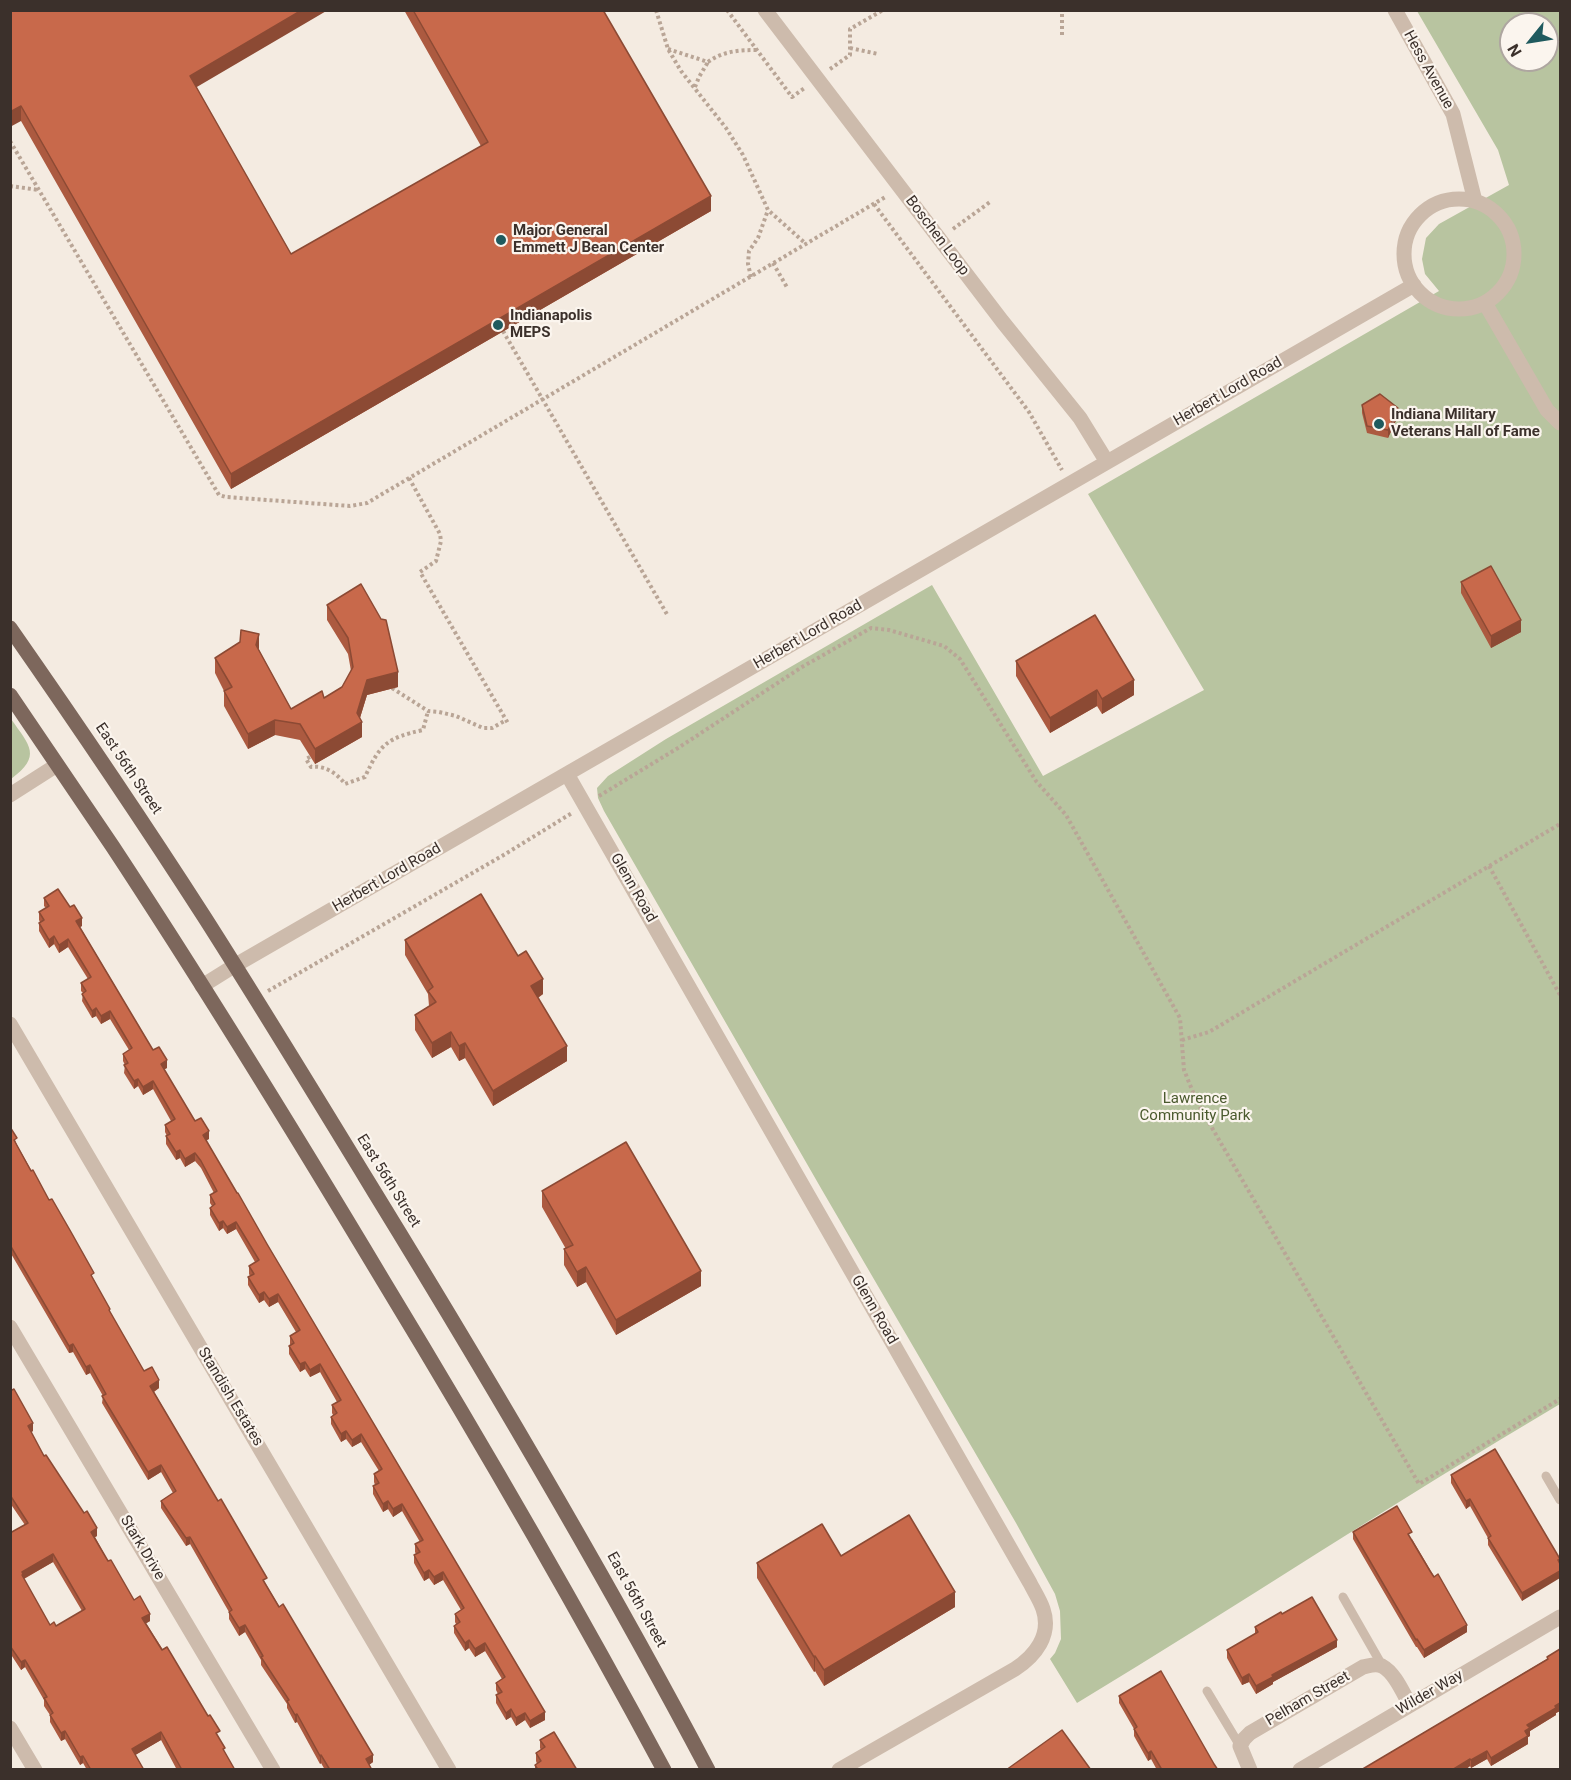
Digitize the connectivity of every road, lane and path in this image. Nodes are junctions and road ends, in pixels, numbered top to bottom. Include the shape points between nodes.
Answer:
1 (656, 10) edge
2 (727, 10) edge
3 (765, 10) edge
4 (882, 10) edge
5 (1062, 10) edge
6 (1395, 10) edge
7 (1062, 35) dead end
8 (850, 48) junction
9 (668, 49) junction
10 (757, 50) junction
11 (878, 54) dead end
12 (708, 62) junction
13 (830, 69) dead end
14 (808, 85) dead end
15 (695, 88) junction
16 (10, 141) edge
17 (10, 186) edge
18 (40, 190) junction
19 (888, 196) dead end
20 (1476, 201) junction
21 (990, 202) dead end
22 (874, 204) junction
23 (768, 210) junction
24 (953, 229) dead end
25 (806, 244) junction
26 (773, 263) junction
27 (751, 277) junction
28 (1414, 285) junction
29 (788, 289) dead end
30 (1485, 303) junction
31 (503, 331) edge
32 (543, 399) junction
33 (1560, 423) edge
34 (1107, 462) junction
35 (1059, 464) dead end
36 (409, 478) junction
37 (668, 616) dead end
38 (10, 628) edge
39 (392, 688) edge
40 (10, 695) edge
41 (428, 711) junction
42 (310, 757) edge
43 (57, 765) junction
44 (567, 774) junction
45 (10, 795) edge
46 (585, 805) junction
47 (1560, 824) edge
48 (1489, 866) junction
49 (234, 966) junction
50 (285, 982) dead end
51 (202, 986) junction
52 (1560, 996) edge
53 (10, 1024) edge
54 (1182, 1040) junction
55 (10, 1328) edge
56 (1560, 1399) edge
57 (1546, 1476) dead end
58 (1560, 1500) edge
59 (1343, 1597) dead end
60 (1560, 1617) edge
61 (1383, 1667) junction
62 (1208, 1691) dead end
63 (1410, 1705) junction
64 (10, 1728) edge
65 (1240, 1746) junction
66 (35, 1770) edge
67 (273, 1770) edge
68 (449, 1770) edge
69 (664, 1770) edge
70 (708, 1770) edge
71 (839, 1770) edge
72 (1250, 1770) edge
73 (1300, 1770) edge

1 - 9 path
2 - 10 path
3 - 34 street, Boschen Loop via 1080,418
4 - 8 path via 850,29
5 - 7 path
6 - 20 street, Hess Avenue via 1453,114
8 - 11 path
8 - 13 path via 850,55
9 - 12 path
9 - 15 path
10 - 12 path via 726,53
10 - 14 path via 792,97
12 - 15 path
15 - 23 path via 743,155
16 - 18 path
17 - 18 path
18 - 36 path via 219,495 359,506
19 - 22 path
20 - 28 street via 1456,198 1437,203 1421,214 1410,229 1404,248 1406,267
20 - 30 street via 1502,219 1514,248 1514,265 1508,280
21 - 24 path
22 - 25 path
22 - 35 path via 1029,412
23 - 25 path
23 - 27 path via 749,251
25 - 26 path
26 - 27 path
26 - 29 path
27 - 32 path
28 - 30 street via 1438,305 1454,309
28 - 34 street, Herbert Lord Road
30 - 33 street via 1548,410
31 - 32 path
32 - 36 path
32 - 37 path
34 - 44 street, Herbert Lord Road
36 - 41 path via 441,541 436,561 420,572 507,723 488,729 456,716
38 - 49 main road, East 56th Street via 147,829
39 - 41 path
40 - 43 main road
41 - 42 path via 423,730 382,747 365,777 345,784 328,769 311,767 306,759
43 - 45 street
43 - 51 main road
44 - 46 street, Glenn Road
44 - 49 street, Herbert Lord Road
46 - 50 path
46 - 54 path via 802,667 871,628 944,646 960,659 1036,781 1066,815 1180,1018
46 - 71 street, Glenn Road via 1044,1611 1042,1639 1029,1659
47 - 48 path
48 - 52 path
48 - 54 path via 1209,1032
49 - 51 street, Herbert Lord Road
49 - 70 main road, East 56th Street via 560,1501
51 - 69 main road via 463,1413
53 - 68 street, Standish Estates
54 - 56 path via 1184,1070 1197,1102 1419,1484
55 - 67 street, Stark Drive
57 - 58 lane
59 - 61 lane
60 - 63 street, Wilder Way
61 - 63 street
61 - 65 street, Pelham Street via 1363,1667 1250,1733
62 - 65 lane
63 - 73 street, Wilder Way
64 - 66 street
65 - 72 street

